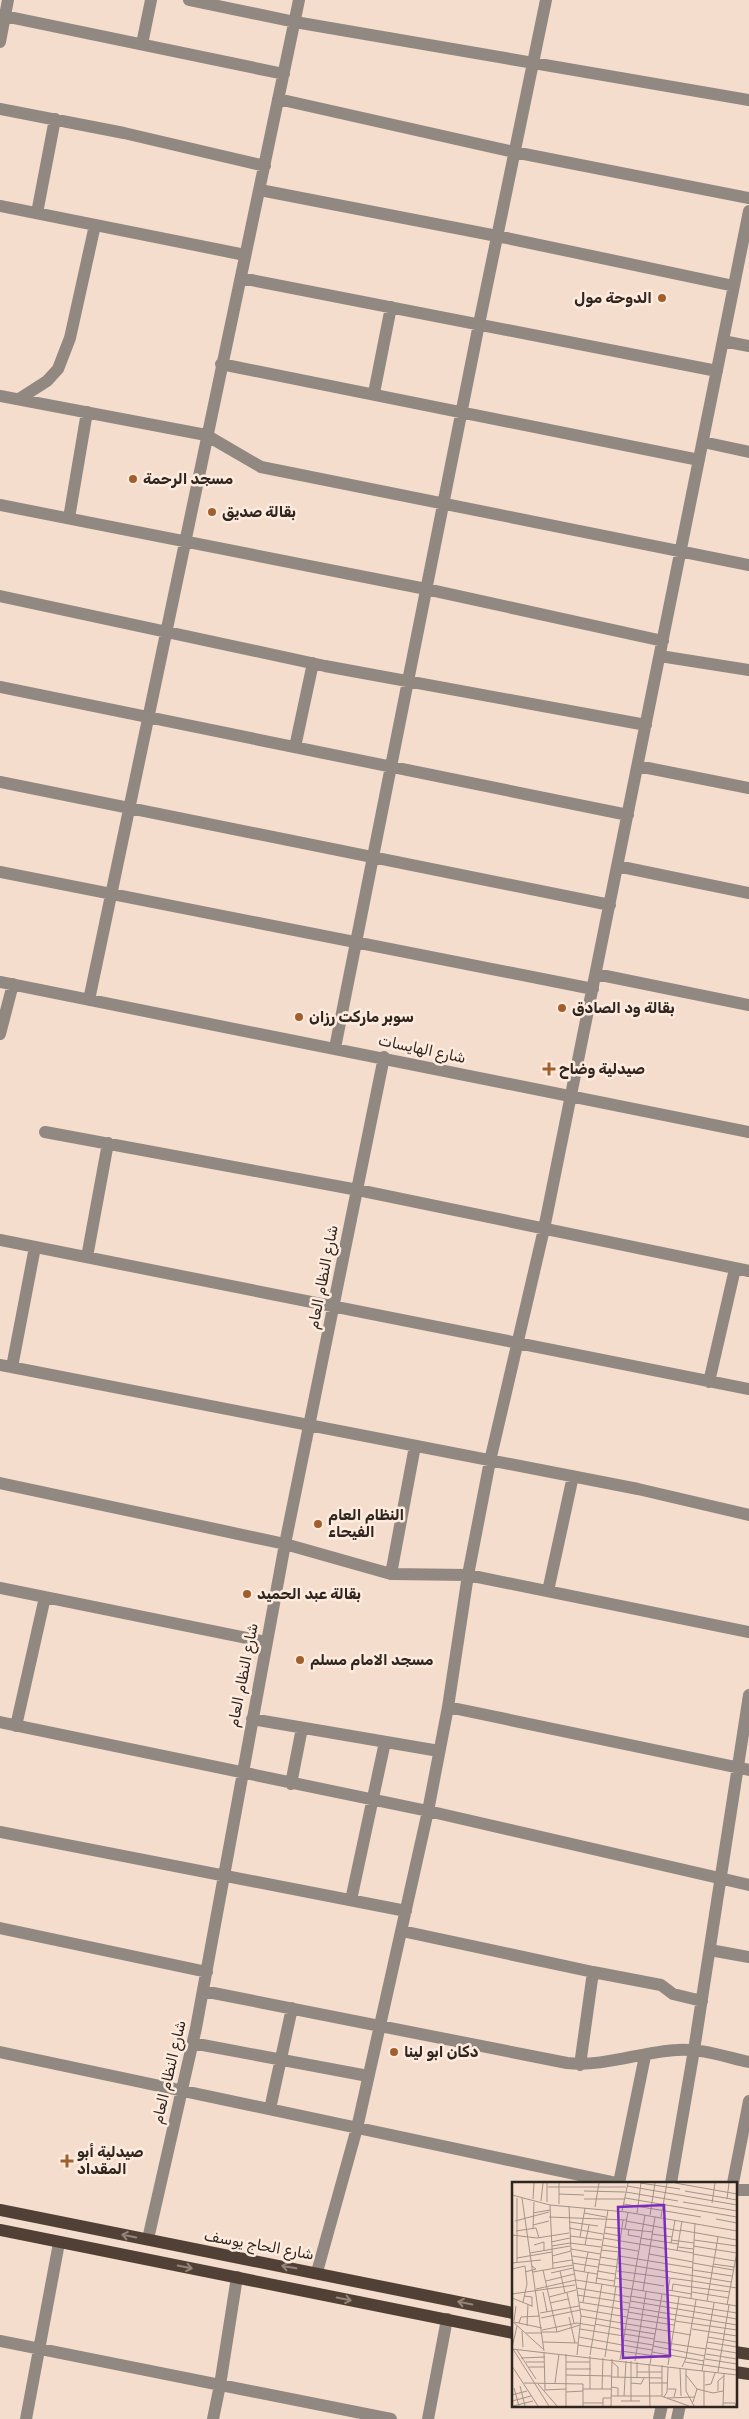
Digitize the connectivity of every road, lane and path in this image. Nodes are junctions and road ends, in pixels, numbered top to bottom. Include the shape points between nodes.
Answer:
1 (8, 0) edge
2 (151, 0) edge
3 (189, 0) edge
4 (299, 0) edge
5 (546, 0) edge
6 (3, 16) edge
7 (295, 22) junction
8 (0, 42) edge
9 (142, 44) junction
10 (534, 63) junction
11 (284, 74) junction
12 (278, 99) junction
13 (749, 100) edge
14 (0, 109) edge
15 (55, 119) junction
16 (514, 152) junction
17 (265, 166) junction
18 (260, 190) junction
19 (749, 198) edge
20 (0, 206) edge
21 (749, 212) edge
22 (37, 213) junction
23 (95, 224) junction
24 (497, 236) junction
25 (245, 255) junction
26 (240, 278) junction
27 (734, 286) junction
28 (391, 307) junction
29 (479, 324) junction
30 (723, 341) junction
31 (749, 346) edge
32 (222, 364) junction
33 (717, 371) junction
34 (374, 393) junction
35 (0, 396) edge
36 (19, 399) junction
37 (462, 411) junction
38 (87, 412) junction
39 (206, 435) junction
40 (703, 442) junction
41 (749, 452) edge
42 (699, 460) junction
43 (443, 504) junction
44 (0, 505) edge
45 (69, 518) junction
46 (185, 541) junction
47 (681, 551) junction
48 (749, 565) edge
49 (426, 589) junction
50 (0, 596) edge
51 (168, 630) junction
52 (663, 641) junction
53 (660, 656) junction
54 (313, 663) junction
55 (749, 670) edge
56 (407, 681) junction
57 (0, 687) edge
58 (148, 719) junction
59 (646, 724) junction
60 (295, 747) junction
61 (391, 766) junction
62 (638, 766) junction
63 (0, 782) edge
64 (749, 788) edge
65 (128, 806) junction
66 (628, 815) junction
67 (374, 858) junction
68 (617, 866) junction
69 (0, 872) edge
70 (749, 893) edge
71 (110, 894) junction
72 (610, 905) junction
73 (357, 942) junction
74 (596, 974) junction
75 (0, 982) edge
76 (13, 984) junction
77 (593, 989) junction
78 (89, 1000) junction
79 (749, 1005) edge
80 (0, 1034) edge
81 (335, 1048) junction
82 (384, 1058) junction
83 (571, 1096) junction
84 (46, 1132) dead end
85 (749, 1132) edge
86 (108, 1143) junction
87 (358, 1190) junction
88 (544, 1229) junction
89 (0, 1240) edge
90 (35, 1247) junction
91 (87, 1257) junction
92 (736, 1269) junction
93 (749, 1271) edge
94 (334, 1305) junction
95 (517, 1344) junction
96 (6, 1366) edge
97 (709, 1382) junction
98 (749, 1389) edge
99 (310, 1424) junction
100 (415, 1446) junction
101 (490, 1461) junction
102 (573, 1476) junction
103 (0, 1483) edge
104 (749, 1516) edge
105 (285, 1544) junction
106 (391, 1574) junction
107 (468, 1575) junction
108 (0, 1588) edge
109 (548, 1591) junction
110 (45, 1597) junction
111 (749, 1632) edge
112 (266, 1642) junction
113 (749, 1696) edge
114 (448, 1707) junction
115 (252, 1719) junction
116 (0, 1722) edge
117 (16, 1726) junction
118 (302, 1728) junction
119 (385, 1742) junction
120 (440, 1751) junction
121 (743, 1769) edge
122 (241, 1774) junction
123 (291, 1784) junction
124 (374, 1801) junction
125 (428, 1811) junction
126 (0, 1832) edge
127 (224, 1875) junction
128 (720, 1880) junction
129 (749, 1886) edge
130 (351, 1900) junction
131 (406, 1911) junction
132 (0, 1928) edge
133 (402, 1930) junction
134 (710, 1950) junction
135 (749, 1957) edge
136 (207, 1972) junction
137 (593, 1972) junction
138 (203, 1991) junction
139 (702, 2001) junction
140 (292, 2008) junction
141 (381, 2025) junction
142 (192, 2042) junction
143 (694, 2050) junction
144 (0, 2052) edge
145 (645, 2056) junction
146 (282, 2059) junction
147 (749, 2062) edge
148 (580, 2065) junction
149 (368, 2076) junction
150 (180, 2090) junction
151 (749, 2101) edge
152 (270, 2109) junction
153 (357, 2128) junction
154 (613, 2182) edge
155 (618, 2182) edge
156 (671, 2182) edge
157 (733, 2182) edge
158 (736, 2190) edge
159 (749, 2190) edge
160 (0, 2210) edge
161 (0, 2230) edge
162 (148, 2239) junction
163 (59, 2243) junction
164 (317, 2272) junction
165 (237, 2277) junction
166 (512, 2313) edge
167 (447, 2319) junction
168 (512, 2333) edge
169 (0, 2341) edge
170 (39, 2349) junction
171 (736, 2352) edge
172 (749, 2354) edge
173 (736, 2372) edge
174 (749, 2374) edge
175 (220, 2385) junction
176 (662, 2406) edge
177 (680, 2406) edge
178 (26, 2419) edge
179 (213, 2419) edge
180 (391, 2419) edge
181 (428, 2419) edge
182 (659, 2419) edge
183 (677, 2419) edge

1 - 6 street
2 - 9 street
3 - 7 street
4 - 7 street
5 - 10 street
6 - 8 street
6 - 9 street
7 - 10 street
7 - 11 street
9 - 11 street
10 - 13 street
10 - 16 street
11 - 12 street
12 - 16 street
12 - 17 street
14 - 15 street
15 - 17 street
15 - 22 street
16 - 19 street
16 - 24 street
17 - 18 street
18 - 24 street
18 - 25 street
20 - 22 street
21 - 27 street
22 - 23 street
23 - 25 street
23 - 36 street via 70,338 58,369 48,381
24 - 27 street
24 - 29 street
25 - 26 street
26 - 28 street
26 - 32 street
27 - 30 street
28 - 29 street
28 - 34 street
29 - 33 street
29 - 37 street
30 - 31 street
30 - 33 street
32 - 34 street
32 - 39 street
33 - 40 street
34 - 37 street
35 - 36 street
36 - 38 street
37 - 42 street
37 - 43 street
38 - 39 street
38 - 45 street
39 - 43 street via 261,467
39 - 46 street
40 - 41 street
40 - 42 street
42 - 47 street
43 - 47 street
43 - 49 street
44 - 45 street
45 - 46 street
46 - 49 street
46 - 51 street
47 - 48 street
47 - 52 street
49 - 52 street
49 - 56 street
50 - 51 street
51 - 54 street
51 - 58 street
52 - 53 street
53 - 55 street
53 - 59 street
54 - 56 street
54 - 60 street
56 - 59 street
56 - 61 street
57 - 58 street
58 - 60 street
58 - 65 street
59 - 62 street
60 - 61 street
61 - 66 street
61 - 67 street
62 - 64 street
62 - 66 street
63 - 65 street
65 - 67 street
65 - 71 street
66 - 68 street
67 - 72 street
67 - 73 street
68 - 70 street
68 - 72 street
69 - 71 street
71 - 73 street
71 - 78 street
72 - 74 street
73 - 77 street
73 - 81 street
74 - 77 street
74 - 79 street
75 - 76 street, شارع الهايسات
76 - 78 street, شارع الهايسات
76 - 80 street
77 - 83 street
78 - 81 street, شارع الهايسات
81 - 82 street, شارع الهايسات
82 - 83 street, شارع الهايسات
82 - 87 street, شارع النظام العام
83 - 85 street, شارع الهايسات
83 - 88 street
84 - 86 street
86 - 87 street
86 - 91 street
87 - 88 street
87 - 94 street, شارع النظام العام
88 - 92 street
88 - 95 street
89 - 90 street
90 - 91 street
90 - 96 street
91 - 94 street
92 - 93 street
92 - 97 street
94 - 95 street
94 - 99 street, شارع النظام العام
95 - 97 street
95 - 101 street
96 - 99 street
97 - 98 street
99 - 100 street
99 - 105 street, شارع النظام العام
100 - 101 street
100 - 106 street
101 - 102 street
101 - 107 street
102 - 104 street
102 - 109 street
103 - 105 street
105 - 106 street
105 - 112 street, شارع النظام العام
106 - 107 street
107 - 109 street
107 - 114 street
108 - 110 street
109 - 111 street
110 - 112 street
110 - 117 street
112 - 115 street, شارع النظام العام
113 - 121 street
114 - 120 street
114 - 121 street
115 - 118 street
115 - 122 street, شارع النظام العام
116 - 117 street
117 - 122 street
118 - 119 street
118 - 123 street
119 - 120 street
119 - 124 street
120 - 125 street
121 - 128 street
122 - 123 street
122 - 127 street, شارع النظام العام
123 - 124 street
124 - 125 street
124 - 130 street
125 - 128 street
125 - 131 street
126 - 127 street
127 - 130 street
127 - 136 street, شارع النظام العام
128 - 129 street
128 - 134 street
130 - 131 street
131 - 133 street
132 - 136 street
133 - 137 street
133 - 141 street
134 - 135 street
134 - 139 street
136 - 138 street, شارع النظام العام
137 - 139 street via 661,1985 673,1994
137 - 148 street
138 - 140 street
138 - 142 street, شارع النظام العام
139 - 143 street
140 - 141 street
140 - 146 street
141 - 148 street
141 - 149 street
142 - 146 street
142 - 150 street, شارع النظام العام
143 - 145 street
143 - 147 street
143 - 156 street
144 - 150 street
145 - 148 street
145 - 155 street
146 - 149 street
146 - 152 street
149 - 153 street
150 - 152 street
150 - 162 street, شارع النظام العام
151 - 157 street
152 - 153 street
153 - 154 street
153 - 164 street
158 - 159 street
162 -> 160 main road, شارع الحاج يوسف
161 - 163 main road
164 -> 162 main road, شارع الحاج يوسف
163 -> 165 main road
163 - 170 street
166 -> 164 main road, شارع الحاج يوسف
165 -> 167 main road
165 - 175 street
167 - 168 main road
167 - 181 street
169 - 170 street
170 - 175 street
170 - 178 street
171 - 172 main road
173 - 174 main road
175 - 179 street
175 - 180 street
176 - 182 street
177 - 183 street

